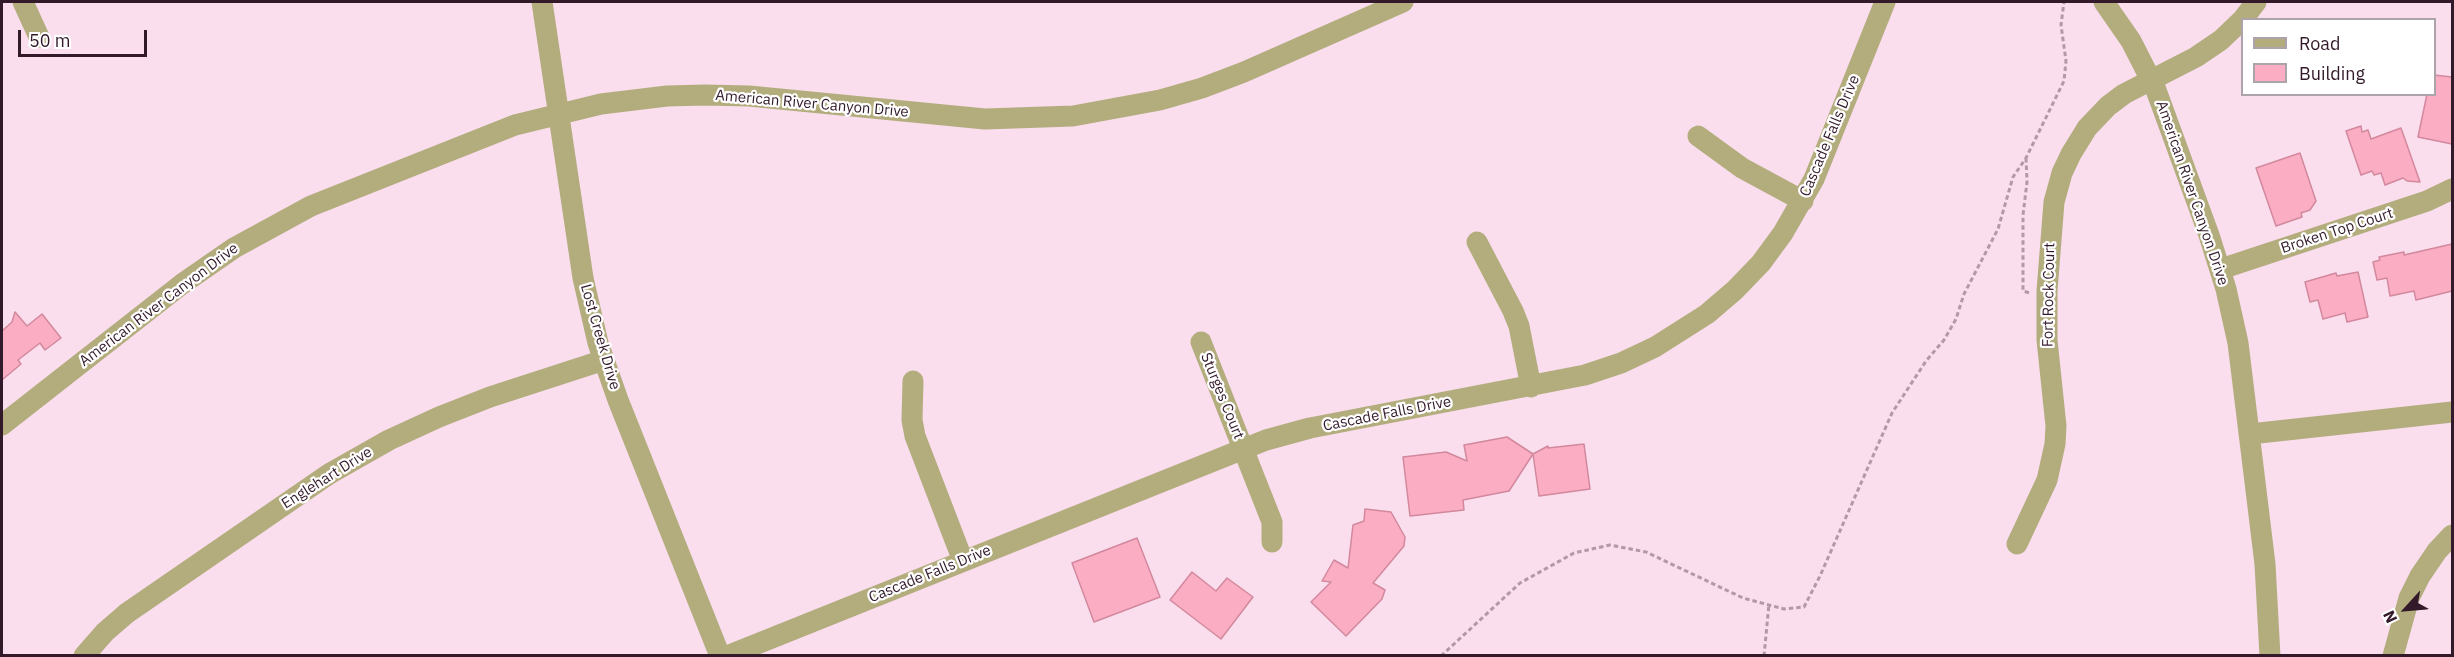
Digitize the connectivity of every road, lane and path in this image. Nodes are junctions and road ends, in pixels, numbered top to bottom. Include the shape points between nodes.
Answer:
1 (23, 2) edge
2 (542, 2) edge
3 (1403, 2) edge
4 (1885, 2) edge
5 (2064, 2) edge
6 (2104, 2) edge
7 (2256, 2) edge
8 (2244, 18) edge
9 (2241, 21) edge
10 (39, 37) dead end
11 (2151, 78) junction
12 (558, 113) junction
13 (1698, 136) dead end
14 (2026, 158) junction
15 (2452, 189) edge
16 (1803, 201) junction
17 (1477, 242) dead end
18 (2221, 269) junction
19 (2047, 296) junction
20 (1200, 342) dead end
21 (604, 360) junction
22 (913, 381) dead end
23 (1531, 387) junction
24 (2452, 412) edge
25 (2, 425) edge
26 (2250, 434) junction
27 (1243, 449) junction
28 (2452, 535) edge
29 (1272, 542) dead end
30 (2017, 544) dead end
31 (963, 561) junction
32 (1769, 603) junction
33 (84, 656) edge
34 (720, 656) edge
35 (728, 656) edge
36 (1441, 656) edge
37 (1764, 656) edge
38 (2270, 656) edge
39 (2393, 656) edge

1 - 10 street
2 - 12 street, Lost Creek Drive
3 - 12 street, American River Canyon Drive via 1202,88 1073,116 974,118 705,95 601,104
4 - 16 street, Cascade Falls Drive
5 - 14 path via 2064,81
6 - 11 street, American River Canyon Drive
7 - 8 street, Fort Rock Court
9 - 11 street, Fort Rock Court via 2196,57
11 - 18 street, American River Canyon Drive
11 - 19 street, Fort Rock Court via 2108,106 2087,128 2071,154 2054,202
12 - 21 street, Lost Creek Drive via 583,278
12 - 25 street, American River Canyon Drive via 468,142 311,206 272,226 182,284
13 - 16 street via 1742,168
14 - 19 path via 2023,291
14 - 32 path via 2013,177 1998,230 1964,294 1956,319 1892,413 1803,607 1784,609
15 - 18 street, Broken Top Court via 2427,201
16 - 23 street, Cascade Falls Drive via 1761,263 1735,290 1684,330 1621,363
17 - 23 street via 1514,310
18 - 26 street, American River Canyon Drive via 2238,343
19 - 30 street, Fort Rock Court via 2055,444 2047,480
20 - 27 street, Sturges Court
21 - 33 street, Englehart Drive via 439,417 329,474 127,613
21 - 34 street, Lost Creek Drive
22 - 31 street via 915,436
23 - 27 street, Cascade Falls Drive via 1310,428
24 - 26 street
26 - 38 street, American River Canyon Drive via 2265,564
27 - 29 street, Sturges Court via 1272,522
27 - 31 street, Cascade Falls Drive
28 - 39 street via 2437,551 2409,598
31 - 35 street, Cascade Falls Drive
32 - 36 path via 1743,598 1646,552 1610,546 1574,553 1520,583
32 - 37 path

